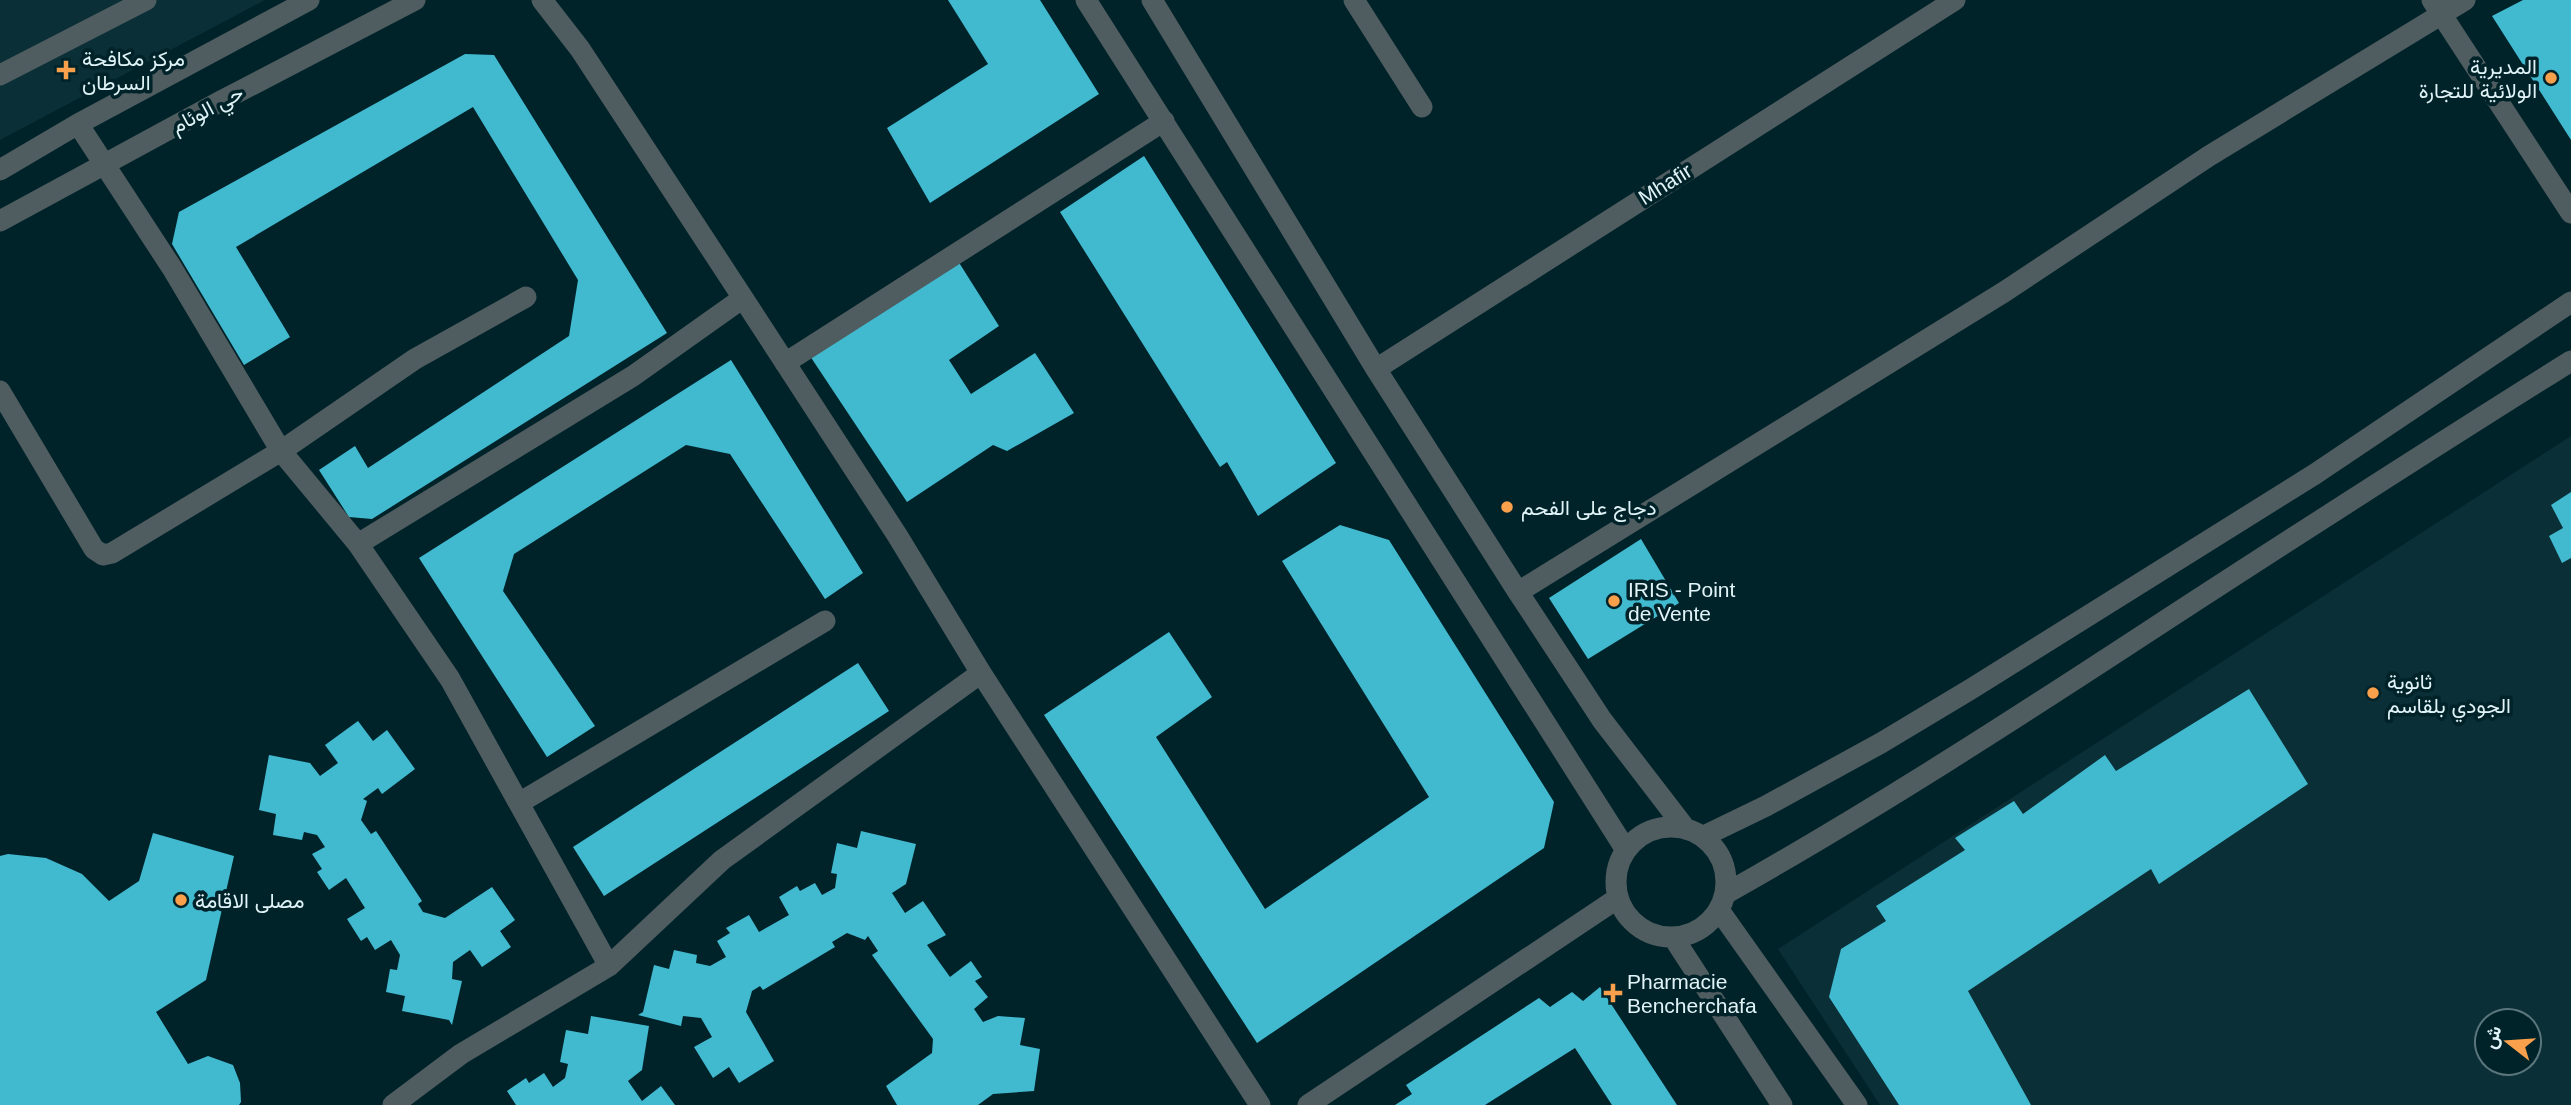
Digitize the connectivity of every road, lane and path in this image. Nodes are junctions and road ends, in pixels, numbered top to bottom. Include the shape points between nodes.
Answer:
1 (146, 0) edge
2 (309, 0) edge
3 (415, 0) edge
4 (542, 0) edge
5 (1086, 0) edge
6 (1152, 0) edge
7 (1354, 0) edge
8 (1955, 0) edge
9 (2465, 0) edge
10 (2436, 7) edge
11 (0, 75) edge
12 (1422, 107) dead end
13 (1164, 121) junction
14 (78, 124) junction
15 (103, 166) junction
16 (0, 170) edge
17 (2571, 213) edge
18 (0, 221) edge
19 (526, 297) dead end
20 (743, 298) junction
21 (2571, 302) edge
22 (2571, 361) edge
23 (785, 363) junction
24 (1376, 369) junction
25 (0, 391) edge
26 (281, 451) junction
27 (358, 544) junction
28 (1518, 592) junction
29 (825, 621) dead end
30 (981, 673) junction
31 (520, 803) junction
32 (1695, 832) junction
33 (1626, 850) junction
34 (1618, 898) junction
35 (1722, 902) junction
36 (1673, 937) junction
37 (609, 966) junction
38 (1847, 1101) edge
39 (393, 1105) edge
40 (1260, 1105) edge
41 (1308, 1105) edge
42 (1782, 1105) edge

1 - 11 street
2 - 14 street
3 - 15 street, حي الوئام
4 - 20 street via 580,49
5 - 13 street
6 - 24 street
7 - 12 street
8 - 24 street, Mhafir
9 - 10 street
10 - 17 street
10 - 28 street via 2004,292
13 - 23 street
13 - 33 street
14 - 15 street
14 - 16 street
15 - 18 street, حي الوئام
15 - 26 street via 172,268
19 - 26 street via 415,359
20 - 23 street
20 - 27 street via 633,376
21 - 32 street via 2315,474 1970,689 1766,806
22 - 35 street via 1972,748
23 - 30 street
24 - 28 street
25 - 26 street via 94,549 103,555
26 - 27 street
27 - 31 street via 450,679
28 - 32 street via 1602,720
29 - 31 street
30 - 37 street via 722,860
30 - 40 street
31 - 37 street
32 - 33 street via 1669,827 1652,830
32 - 35 street via 1722,861 1726,877
33 - 34 street via 1616,878
34 - 36 street via 1639,928
34 - 41 street
35 - 36 street via 1706,924
35 - 38 street
36 - 42 street
37 - 39 street via 461,1054

